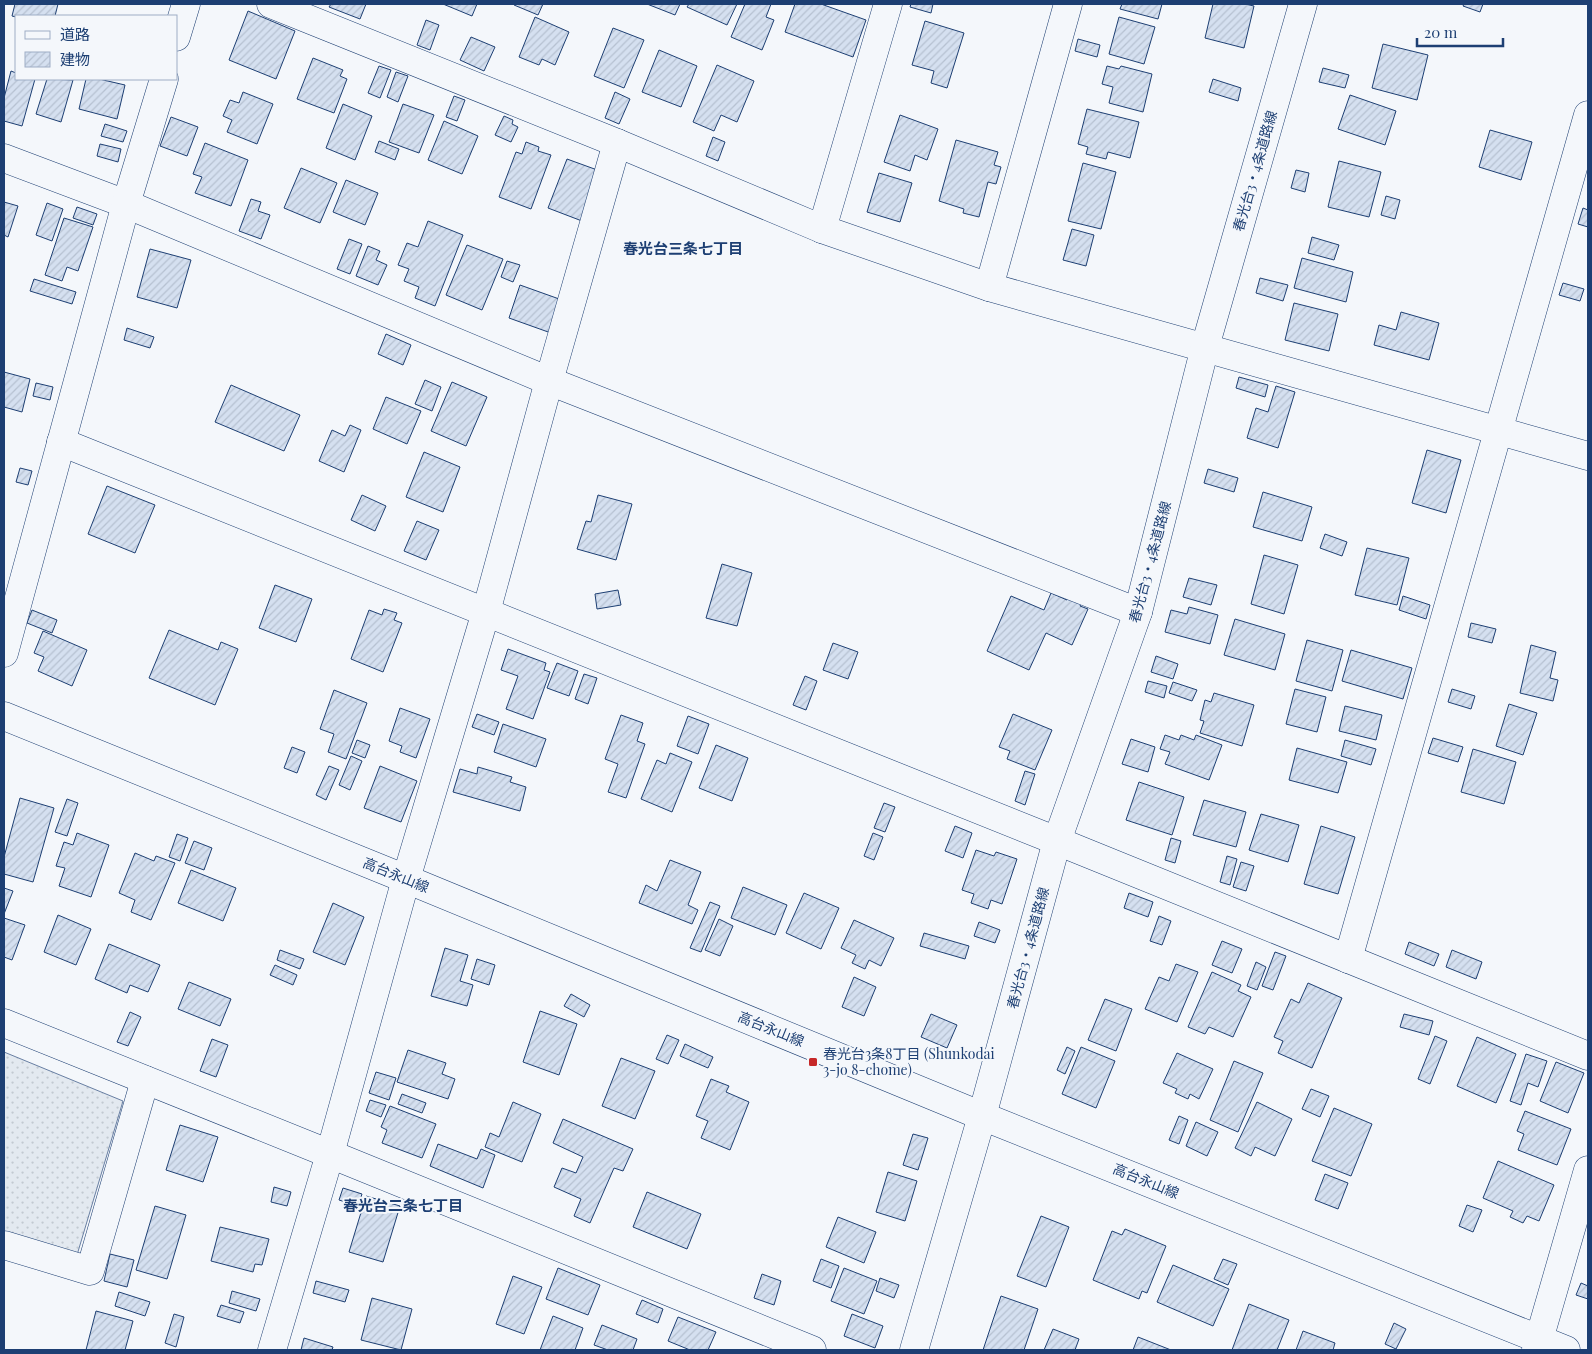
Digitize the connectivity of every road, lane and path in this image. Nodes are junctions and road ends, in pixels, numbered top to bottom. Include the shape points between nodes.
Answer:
1 (186, 4) edge
2 (271, 4) edge
3 (888, 4) edge
4 (1068, 4) edge
5 (1303, 4) edge
6 (178, 31) edge
7 (164, 80) edge
8 (1588, 114) edge
9 (617, 142) junction
10 (4, 158) edge
11 (126, 204) junction
12 (822, 229) junction
13 (989, 287) junction
14 (1205, 347) junction
15 (549, 381) junction
16 (1499, 430) junction
17 (61, 442) junction
18 (1588, 456) edge
19 (486, 612) junction
20 (1138, 612) junction
21 (4, 653) edge
22 (4, 716) edge
23 (1057, 841) junction
24 (406, 879) junction
25 (1348, 959) junction
26 (4, 1023) edge
27 (1588, 1056) edge
28 (145, 1080) junction
29 (982, 1116) junction
30 (330, 1154) junction
31 (1588, 1170) edge
32 (4, 1245) edge
33 (1537, 1345) edge
34 (272, 1350) edge
35 (812, 1350) edge
36 (914, 1350) edge
37 (1566, 1350) edge

1 - 6 street
2 - 9 street
3 - 12 street
4 - 13 street
5 - 14 street, 春光台3・4条道路線
7 - 11 street
8 - 16 street
9 - 12 street
9 - 15 street
10 - 11 street
11 - 15 street
11 - 17 street
12 - 13 street
13 - 14 street
14 - 16 street
14 - 20 street, 春光台3・4条道路線
15 - 19 street
15 - 20 street
16 - 18 street
16 - 25 street
17 - 19 street
17 - 21 street
19 - 23 street
19 - 24 street
20 - 23 street, 春光台3・4条道路線
22 - 24 street, 高台永山線
23 - 25 street
23 - 29 street, 春光台3・4条道路線
24 - 29 street, 高台永山線
24 - 30 street
25 - 27 street
26 - 28 street
28 - 30 street
28 - 32 street via 90,1271
29 - 33 street, 高台永山線
29 - 36 street, 春光台3・4条道路線
30 - 34 street
30 - 35 street
31 - 33 street
33 - 37 street, 高台永山線

